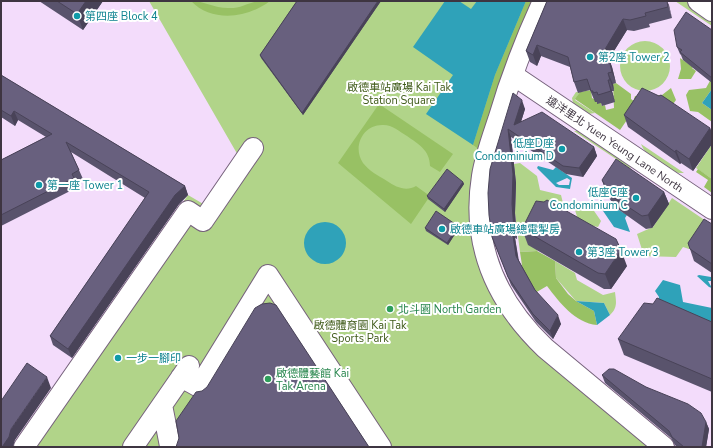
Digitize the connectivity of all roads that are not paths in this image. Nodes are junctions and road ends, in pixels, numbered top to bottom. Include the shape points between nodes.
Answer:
1 (543, 1) edge
2 (698, 1) edge
3 (712, 11) edge
4 (519, 79) dead end
5 (253, 148) dead end
6 (712, 209) edge
7 (162, 405) junction
8 (170, 446) dead end
9 (24, 447) edge
10 (133, 447) edge
11 (381, 447) edge
12 (664, 447) edge

1 - 12 street via 510,80 482,175 480,217 487,258 503,298 529,333
2 - 3 street
4 - 6 street, 遠洋里北 Yuen Yeung Lane North
5 - 9 street via 203,221 188,211
7 - 8 street
7 - 10 street
7 - 11 street via 185,371 199,387 268,275

